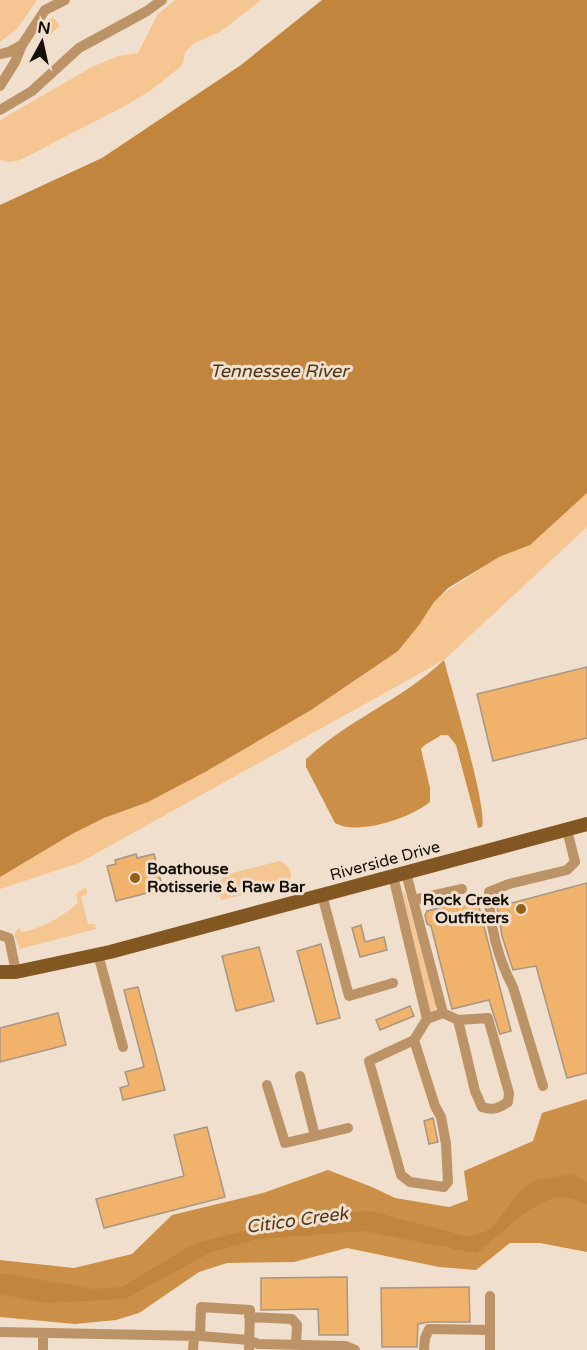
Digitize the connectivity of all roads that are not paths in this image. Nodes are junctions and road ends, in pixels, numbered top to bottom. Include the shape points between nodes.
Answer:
1 (65, 0) edge
2 (162, 0) edge
3 (47, 5) edge
4 (22, 45) junction
5 (0, 54) edge
6 (0, 86) edge
7 (0, 110) edge
8 (587, 824) edge
9 (567, 830) junction
10 (399, 875) junction
11 (462, 889) dead end
12 (322, 895) junction
13 (413, 900) junction
14 (0, 934) edge
15 (98, 954) junction
16 (0, 972) edge
17 (16, 972) junction
18 (0, 982) edge
19 (393, 983) dead end
20 (443, 1013) junction
21 (427, 1019) junction
22 (458, 1020) junction
23 (414, 1040) junction
24 (123, 1047) dead end
25 (300, 1076) dead end
26 (267, 1085) dead end
27 (543, 1086) dead end
28 (348, 1128) dead end
29 (315, 1136) junction
30 (490, 1296) dead end
31 (249, 1317) junction
32 (490, 1330) junction
33 (0, 1332) edge
34 (43, 1333) junction
35 (197, 1336) junction
36 (249, 1345) edge
37 (296, 1345) junction
38 (332, 1348) edge
39 (43, 1350) edge
40 (193, 1350) edge
41 (355, 1350) edge
42 (424, 1350) edge
43 (490, 1350) edge

1 - 3 lane
2 - 7 lane via 79,48 32,91
3 - 4 lane
4 - 5 lane
4 - 6 lane
8 - 9 main road, Riverside Drive
9 - 10 main road, Riverside Drive
9 - 27 lane via 575,862 567,870 489,892 489,914
10 - 12 main road, Riverside Drive
10 - 13 lane
10 - 21 lane
11 - 13 lane
12 - 15 main road, Riverside Drive
12 - 19 lane via 349,996
13 - 20 lane
14 - 17 lane via 9,938
15 - 17 main road, Riverside Drive
15 - 24 lane
16 - 17 main road, Riverside Drive
17 - 18 main road, Riverside Drive
20 - 21 lane
20 - 22 lane
21 - 23 lane
22 - 22 lane via 488,1018 509,1093 508,1102 498,1109 482,1107
23 - 23 lane via 369,1061 401,1175 410,1182 444,1187 448,1182 445,1135
25 - 29 lane
26 - 29 lane via 285,1143
28 - 29 lane
30 - 32 lane
31 - 35 lane via 250,1310 201,1307
31 - 36 lane
31 - 37 lane via 292,1319 297,1325
32 - 42 lane via 429,1329
32 - 43 lane
33 - 34 lane
34 - 35 lane
34 - 39 lane
35 - 36 lane
35 - 40 lane
36 - 37 lane
37 - 38 lane
38 - 41 lane via 346,1346

